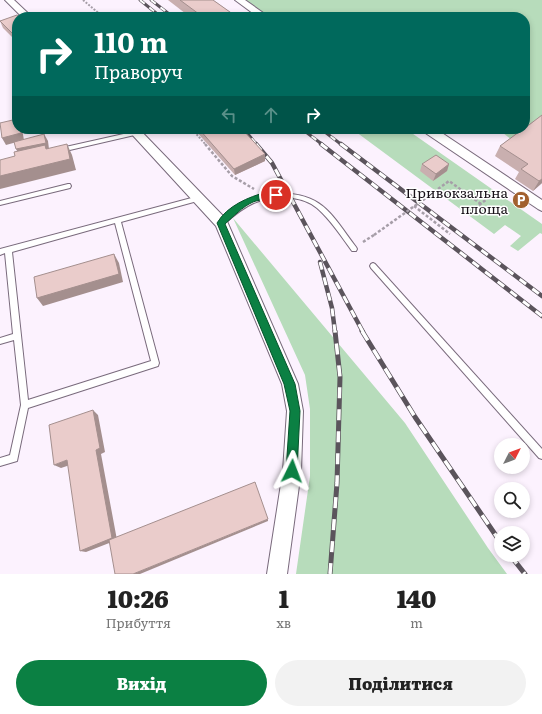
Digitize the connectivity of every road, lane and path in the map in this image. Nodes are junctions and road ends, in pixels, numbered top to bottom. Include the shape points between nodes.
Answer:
1 (9, 0) edge
2 (83, 0) edge
3 (239, 0) edge
4 (22, 12) edge
5 (97, 12) edge
6 (257, 12) edge
7 (123, 134) edge
8 (138, 134) edge
9 (196, 134) edge
10 (435, 134) edge
11 (53, 152) edge
12 (68, 186) dead end
13 (495, 193) dead end
14 (267, 195) junction
15 (199, 198) junction
16 (0, 203) edge
17 (480, 204) junction
18 (414, 206) junction
19 (542, 206) edge
20 (467, 214) dead end
21 (117, 220) junction
22 (221, 223) junction
23 (374, 234) dead end
24 (450, 234) dead end
25 (354, 249) dead end
26 (8, 250) junction
27 (0, 252) edge
28 (373, 266) dead end
29 (18, 336) junction
30 (0, 341) edge
31 (25, 405) junction
32 (542, 455) edge
33 (0, 462) edge
34 (277, 574) edge

1 - 4 street
2 - 5 path
3 - 6 street
7 - 11 lane
8 - 15 street
9 - 14 path via 232,176
10 - 19 street
12 - 16 lane
13 - 17 path
14 - 22 lane via 251,199 235,209
14 - 25 lane via 285,194 305,198 318,205
15 - 21 lane
15 - 22 street
17 - 18 path, bridge via 449,181
17 - 20 path
18 - 23 path, bridge
18 - 24 path
21 - 26 lane
21 - 31 lane via 155,363
22 - 34 street via 290,384 295,411 292,471
26 - 27 lane
26 - 29 lane
28 - 32 lane
29 - 30 lane
29 - 31 lane
31 - 33 lane via 14,458

